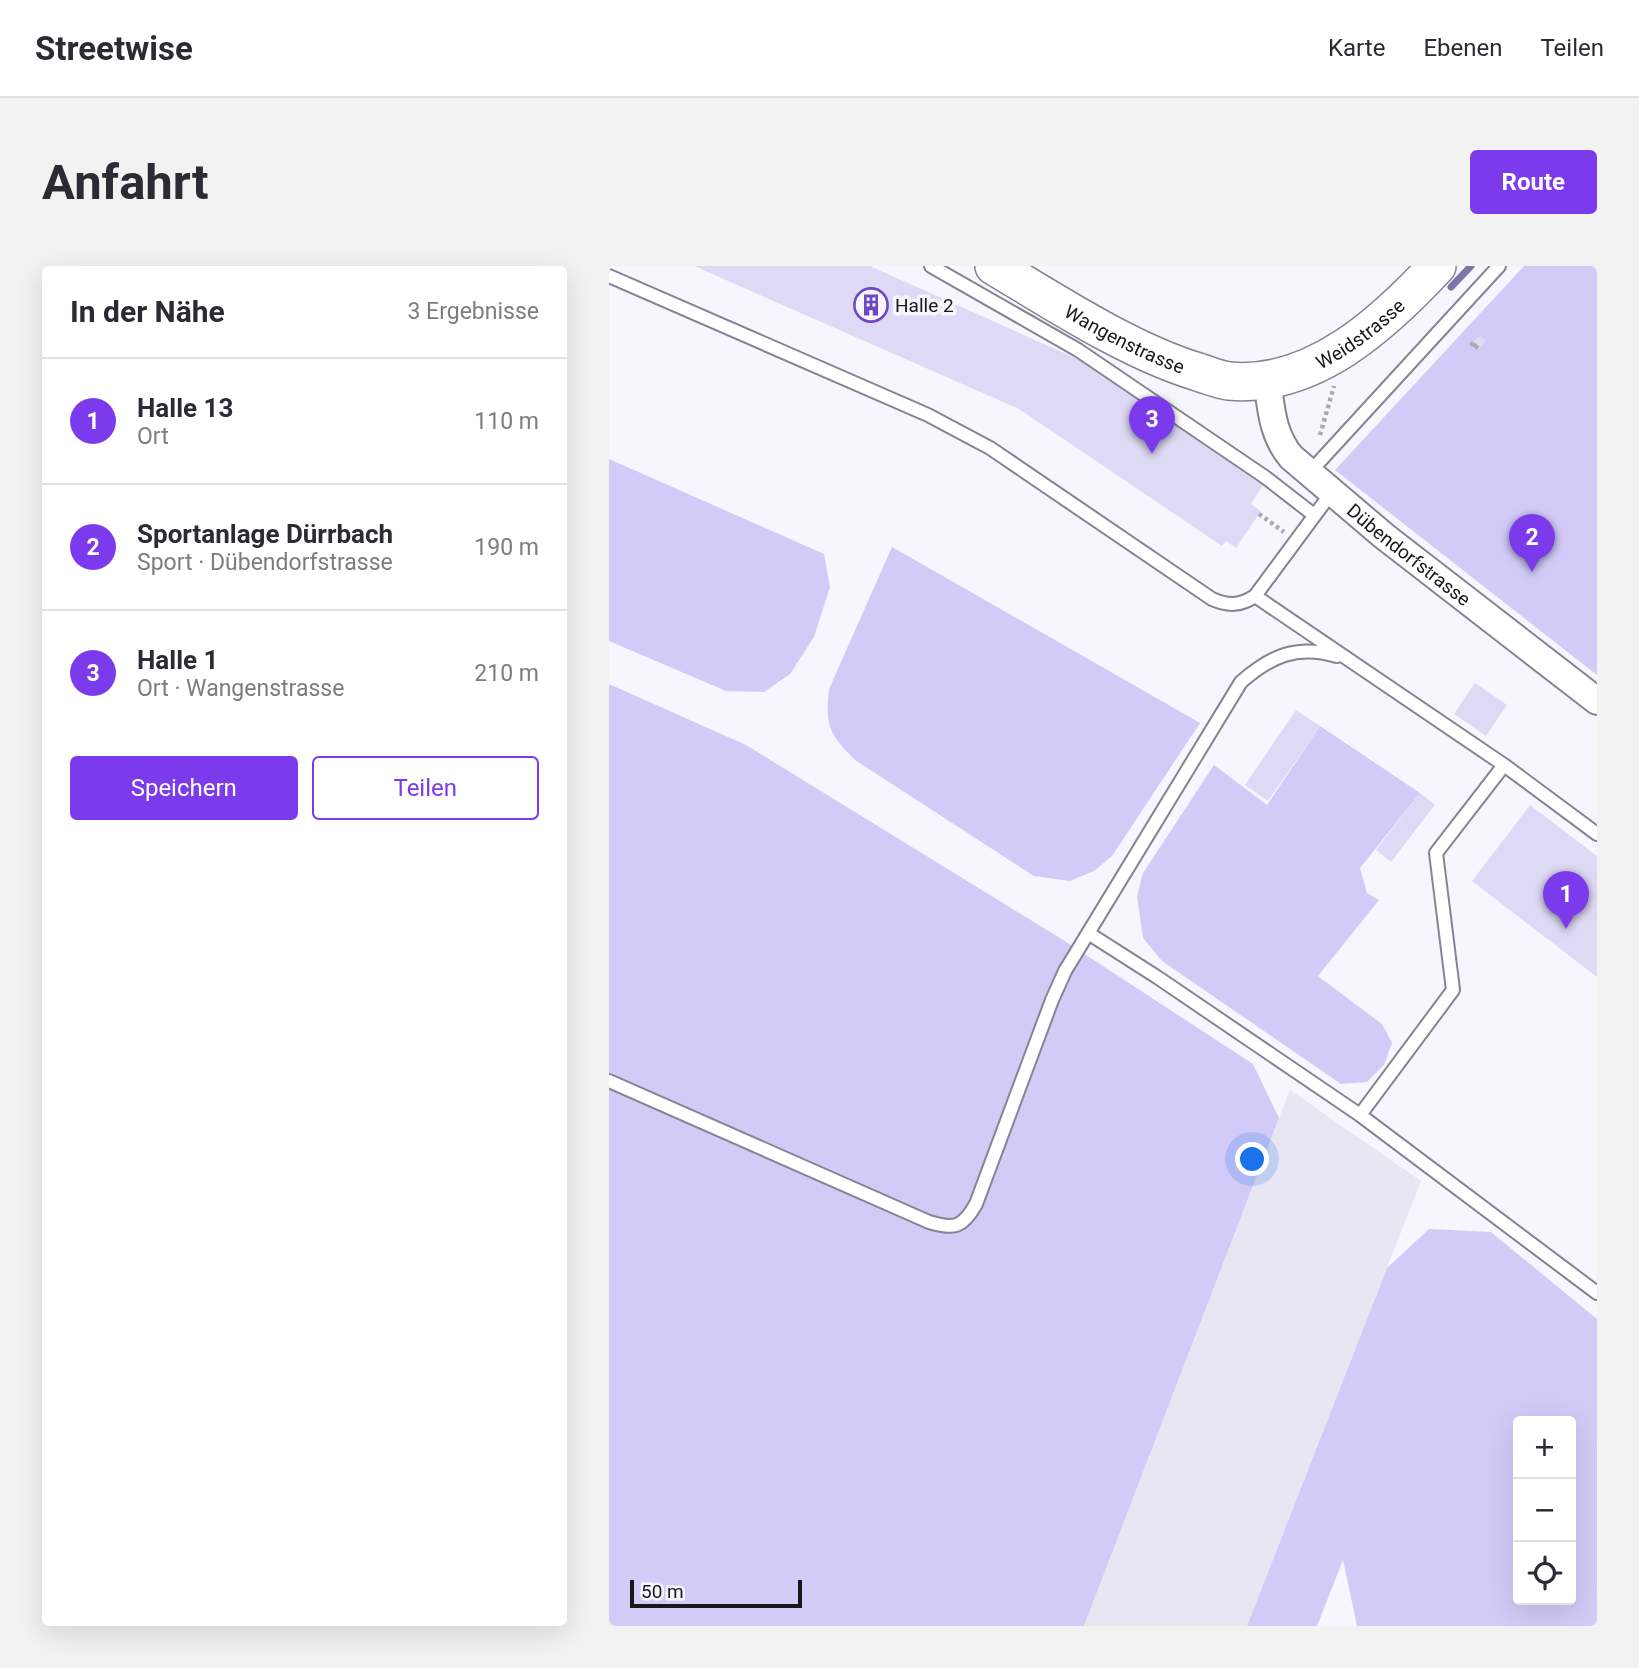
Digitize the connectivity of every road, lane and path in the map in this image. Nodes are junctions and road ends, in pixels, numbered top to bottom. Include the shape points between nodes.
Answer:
1 (931, 266) edge
2 (994, 266) edge
3 (1437, 266) edge
4 (1499, 266) edge
5 (609, 276) edge
6 (1346, 348) junction
7 (1267, 379) junction
8 (1309, 472) junction
9 (1332, 492) junction
10 (1259, 514) dead end
11 (1314, 515) junction
12 (1296, 540) junction
13 (1255, 596) junction
14 (1360, 667) junction
15 (1597, 701) edge
16 (1504, 765) junction
17 (1597, 834) edge
18 (1087, 933) junction
19 (609, 1081) edge
20 (1360, 1115) junction
21 (1597, 1293) edge

1 - 11 lane via 1078,350
2 - 7 main road, Wangenstrasse via 1171,364 1228,381
3 - 6 main road, Weidstrasse
4 - 8 lane
5 - 13 lane via 927,415 990,448 1212,599 1233,605
6 - 7 main road, Weidstrasse via 1321,362
6 - 8 path
7 - 8 street, Dübendorfstrasse via 1281,445
8 - 9 street, Dübendorfstrasse
9 - 11 lane
9 - 15 street, Dübendorfstrasse
10 - 12 path
11 - 12 lane
12 - 13 lane
13 - 14 lane
14 - 16 lane
14 - 18 lane via 1325,652 1294,652 1265,662 1241,682
16 - 17 lane
16 - 20 lane via 1436,853 1453,990
18 - 19 lane via 1052,1000 976,1203 966,1221 949,1228
18 - 20 lane
20 - 21 lane

